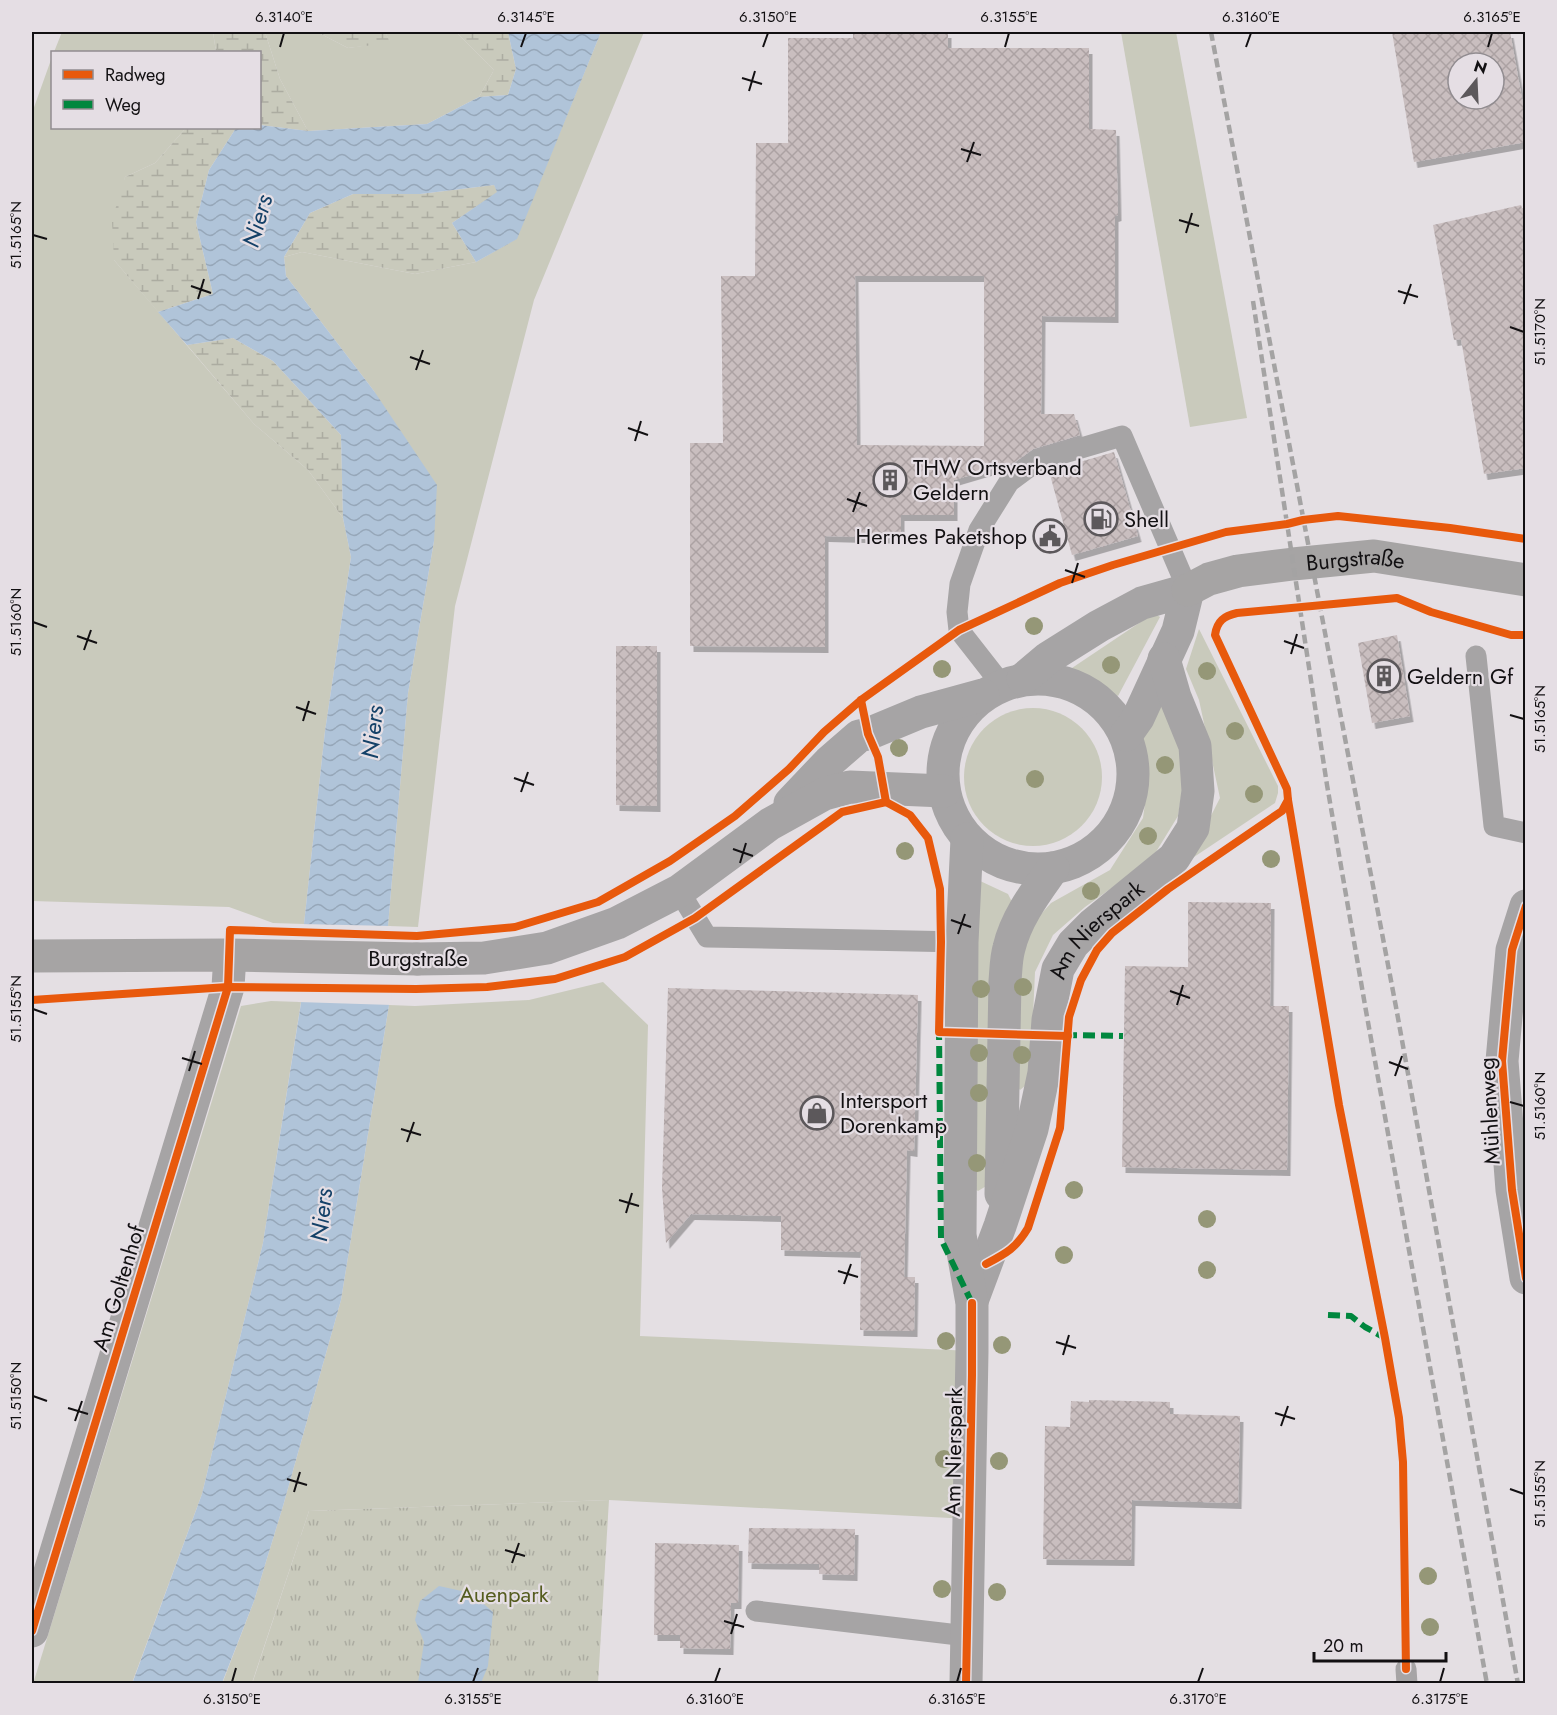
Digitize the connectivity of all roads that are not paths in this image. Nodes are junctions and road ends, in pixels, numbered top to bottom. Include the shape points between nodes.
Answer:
1 (1526, 580) edge
2 (1188, 590) junction
3 (1476, 656) dead end
4 (1164, 659) junction
5 (1003, 687) junction
6 (1126, 735) junction
7 (944, 791) junction
8 (770, 824) junction
9 (1526, 833) edge
10 (967, 839) junction
11 (1053, 868) junction
12 (679, 891) junction
13 (1526, 906) edge
14 (962, 942) junction
15 (230, 955) junction
16 (32, 956) edge
17 (1519, 1194) edge
18 (1000, 1226) junction
19 (1526, 1278) edge
20 (972, 1303) junction
21 (756, 1611) dead end
22 (32, 1631) edge
23 (967, 1636) junction
24 (966, 1683) edge

1 - 2 street, Burgstraße via 1374,556 1238,571
2 - 4 street via 1178,631
2 - 5 street, Burgstraße via 1142,603
2 - 5 lane via 1122,436 1037,461 1009,482 979,530 960,584 959,630
3 - 9 lane via 1494,826
4 - 6 street via 1138,718
4 - 18 street, Am Nierspark via 1195,746 1198,791 1193,828 1174,858 1093,924 1073,944 1058,969 1032,1129
5 - 6 street, Burgstraße via 1054,680 1084,690 1109,709
5 - 7 street, Burgstraße via 963,714 949,738 943,764
5 - 8 street, Burgstraße via 859,735
6 - 11 street, Burgstraße via 1134,764 1132,793 1122,819 1105,843 1081,859
7 - 8 street, Burgstraße via 850,787 824,794
7 - 10 street, Burgstraße via 952,817
8 - 12 street, Burgstraße
10 - 11 street, Burgstraße via 992,858 1022,868
10 - 14 street, Am Nierspark
11 - 18 street, Am Nierspark via 1018,923 1009,948
12 - 14 lane via 707,937
12 - 15 street, Burgstraße via 617,923 547,948 483,958
13 - 17 street, Mühlenweg via 1512,950 1502,1061
14 - 20 street, Am Nierspark via 960,1235
15 - 16 street, Burgstraße
15 - 22 street, Am Goltenhof via 228,987
17 - 19 street, Mühlenweg
18 - 20 street, Am Nierspark
20 - 23 street, Am Nierspark
21 - 23 lane
23 - 24 street, Am Nierspark

